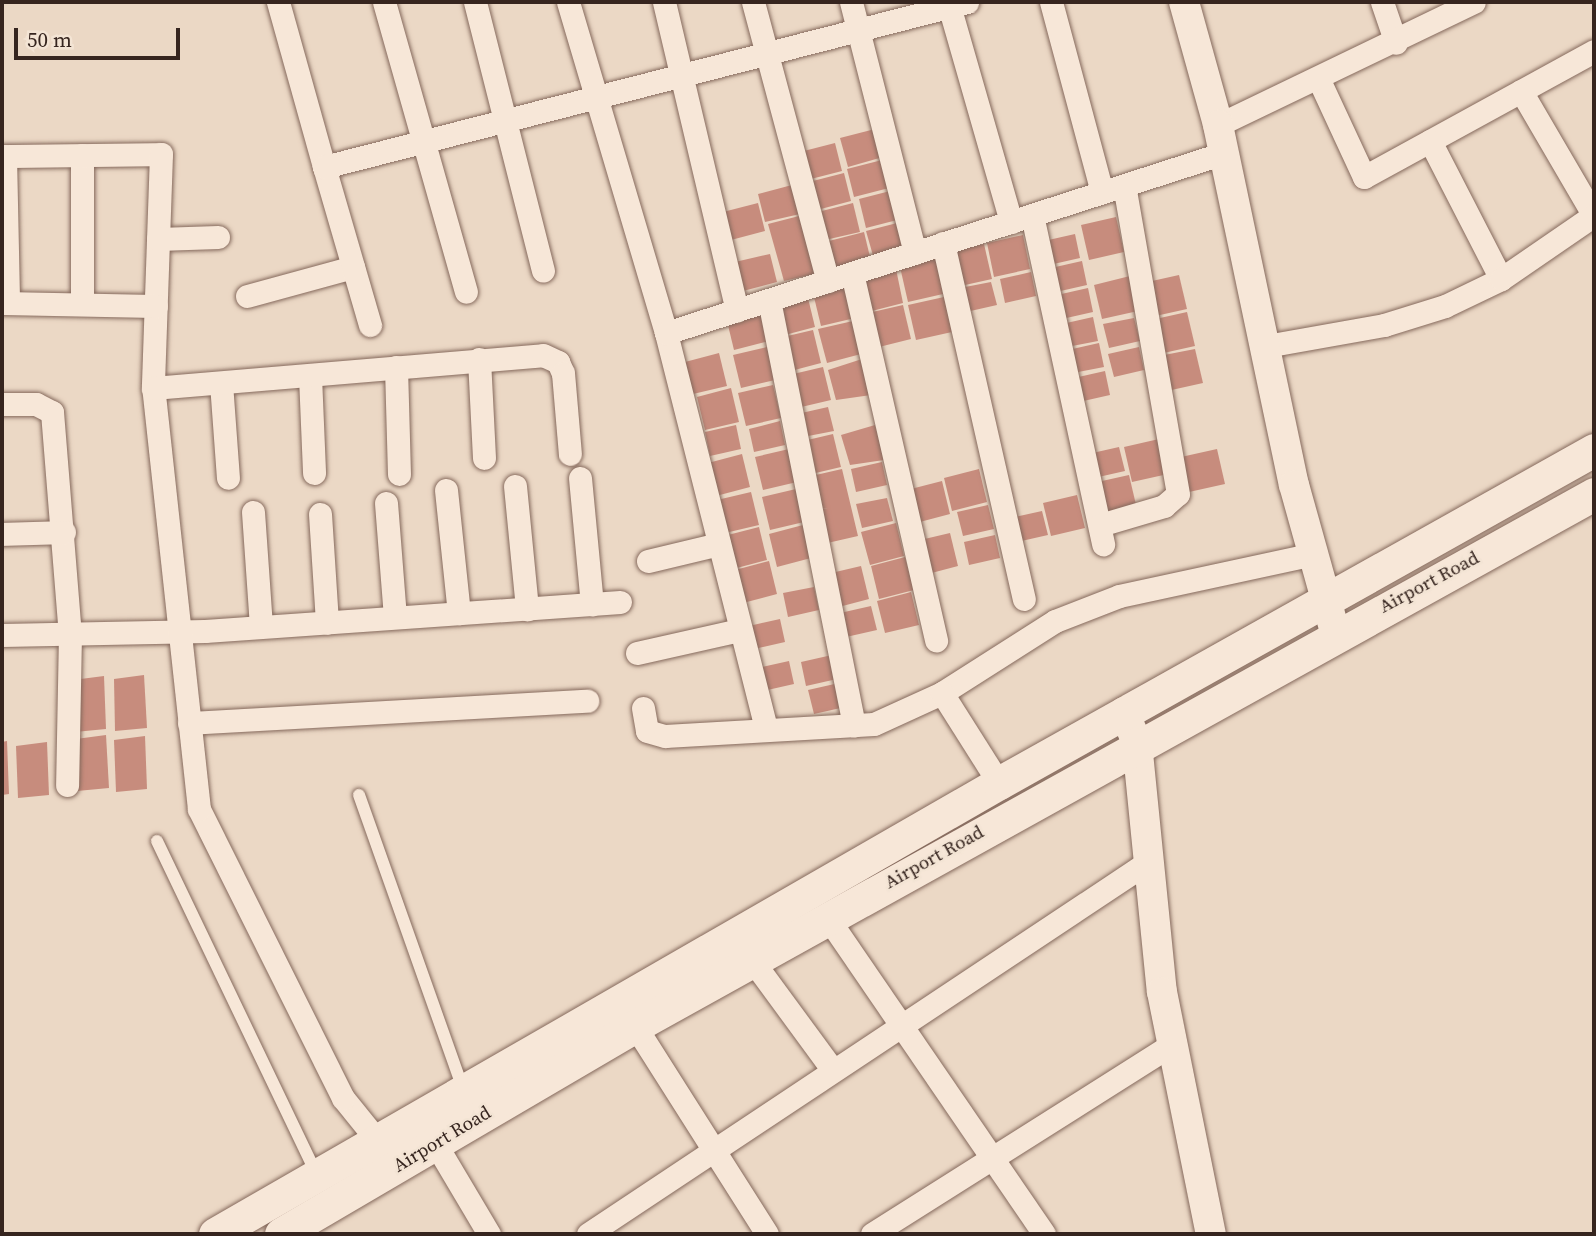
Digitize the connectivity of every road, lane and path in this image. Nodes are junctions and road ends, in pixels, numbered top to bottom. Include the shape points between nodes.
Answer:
1 (278, 2) edge
2 (384, 2) edge
3 (475, 2) edge
4 (568, 2) edge
5 (664, 2) edge
6 (752, 2) edge
7 (851, 2) edge
8 (1051, 2) edge
9 (1184, 2) edge
10 (1382, 2) edge
11 (1474, 2) edge
12 (955, 4) edge
13 (858, 34) junction
14 (1396, 43) junction
15 (1594, 51) edge
16 (767, 58) junction
17 (683, 79) junction
18 (1319, 80) junction
19 (1521, 91) junction
20 (595, 101) junction
21 (503, 124) junction
22 (1221, 139) junction
23 (1430, 141) junction
24 (425, 142) junction
25 (82, 155) junction
26 (4, 156) edge
27 (324, 167) junction
28 (1113, 189) junction
29 (1594, 216) edge
30 (1021, 219) junction
31 (218, 237) dead end
32 (158, 239) junction
33 (943, 243) junction
34 (915, 253) junction
35 (353, 267) junction
36 (543, 271) dead end
37 (852, 273) junction
38 (1501, 279) junction
39 (828, 281) junction
40 (466, 292) dead end
41 (247, 296) dead end
42 (769, 300) junction
43 (5, 303) edge
44 (82, 304) junction
45 (156, 306) junction
46 (737, 310) junction
47 (370, 325) dead end
48 (666, 333) junction
49 (1266, 346) junction
50 (479, 359) junction
51 (397, 368) junction
52 (310, 376) junction
53 (221, 383) junction
54 (153, 388) junction
55 (2, 404) edge
56 (1594, 450) edge
57 (570, 454) dead end
58 (484, 458) dead end
59 (314, 473) dead end
60 (399, 474) dead end
61 (228, 478) dead end
62 (580, 478) dead end
63 (515, 486) dead end
64 (446, 490) dead end
65 (1594, 494) edge
66 (386, 503) dead end
67 (253, 512) dead end
68 (320, 514) dead end
69 (64, 532) junction
70 (2, 534) edge
71 (719, 544) junction
72 (1313, 554) junction
73 (648, 561) dead end
74 (1326, 598) junction
75 (1024, 599) dead end
76 (620, 602) dead end
77 (592, 604) junction
78 (527, 609) junction
79 (459, 613) junction
80 (395, 617) junction
81 (327, 624) junction
82 (261, 626) junction
83 (739, 630) junction
84 (1335, 632) junction
85 (180, 633) junction
86 (70, 634) junction
87 (2, 635) edge
88 (936, 641) dead end
89 (637, 653) dead end
90 (942, 693) junction
91 (587, 701) dead end
92 (643, 708) dead end
93 (1124, 712) junction
94 (190, 723) junction
95 (854, 726) junction
96 (766, 727) junction
97 (1137, 743) junction
98 (999, 783) junction
99 (67, 785) dead end
100 (359, 795) dead end
101 (157, 841) dead end
102 (1151, 860) junction
103 (827, 917) junction
104 (752, 960) junction
105 (899, 1024) junction
106 (635, 1026) junction
107 (1172, 1044) junction
108 (832, 1069) junction
109 (464, 1091) junction
110 (435, 1143) junction
111 (710, 1148) junction
112 (387, 1153) junction
113 (993, 1158) junction
114 (317, 1176) junction
115 (215, 1234) edge
116 (281, 1234) edge
117 (489, 1234) edge
118 (588, 1234) edge
119 (767, 1234) edge
120 (872, 1234) edge
121 (1044, 1234) edge
122 (1211, 1234) edge

1 - 27 street
2 - 24 street
3 - 21 street
4 - 20 street
5 - 17 street
6 - 16 street
7 - 13 street
8 - 28 street
9 - 22 street
10 - 14 street
11 - 14 street
12 - 13 street
12 - 30 street
13 - 16 street
13 - 34 street
14 - 18 street
15 - 19 street
16 - 17 street
16 - 39 street
17 - 20 street
17 - 46 street
18 - 22 street
18 - 23 street via 1364,177
19 - 23 street
19 - 29 street
20 - 21 street
20 - 48 street
21 - 24 street
21 - 36 street
22 - 28 street
22 - 49 street
23 - 38 street
24 - 27 street
24 - 40 street
25 - 26 street
25 - 32 street via 161,154
25 - 44 street
26 - 43 street
27 - 35 street
28 - 30 street
28 - 30 street via 1178,494 1164,506 1102,535
29 - 38 street
30 - 33 street
31 - 32 street
32 - 45 street
33 - 34 street
33 - 75 street
34 - 37 street
35 - 41 street
35 - 47 street
37 - 39 street
37 - 88 street
38 - 49 street via 1384,325
39 - 42 street
42 - 46 street
42 - 95 street
43 - 44 street
44 - 45 street
45 - 54 street
46 - 48 street
48 - 71 street
49 - 72 street
50 - 51 street
50 - 57 street via 543,355 558,362
50 - 58 street
51 - 52 street
51 - 60 street
52 - 53 street
52 - 59 street
53 - 54 street
53 - 61 street
54 - 85 street
55 - 69 street via 36,404 52,412
56 - 74 main road
62 - 77 street
63 - 78 street
64 - 79 street
65 - 84 main road, Airport Road
66 - 80 street
67 - 82 street
68 - 81 street
69 - 70 street
69 - 86 street
71 - 73 street
71 - 83 street
72 - 74 street
72 - 90 street via 1118,596 1055,621
74 - 84 street
74 - 93 main road
76 - 77 street
77 - 78 street
78 - 79 street
79 - 80 street
80 - 81 street
81 - 82 street
82 - 85 street
83 - 89 street
83 - 96 street
84 - 97 main road, Airport Road
85 - 86 street
85 - 94 street
86 - 87 street
86 - 99 street
90 - 95 street via 896,718
90 - 98 street
91 - 94 street
92 - 96 street via 647,731 658,735
93 - 97 street
93 - 98 main road
94 - 112 street via 199,809 343,1098
95 - 96 street
97 - 102 street
97 - 103 main road, Airport Road
98 - 109 main road
100 - 109 lane
101 - 114 lane
102 - 105 street
102 - 107 street
103 - 104 main road, Airport Road
103 - 105 street
104 - 106 main road, Airport Road
104 - 108 street
105 - 108 street
105 - 113 street
106 - 110 main road, Airport Road
106 - 111 street
107 - 113 street
107 - 122 street
108 - 111 street
109 - 112 main road
110 - 112 main road, Airport Road
110 - 117 street
111 - 118 street
111 - 119 street
112 - 114 main road
112 - 116 main road, Airport Road
113 - 120 street
113 - 121 street
114 - 115 main road

